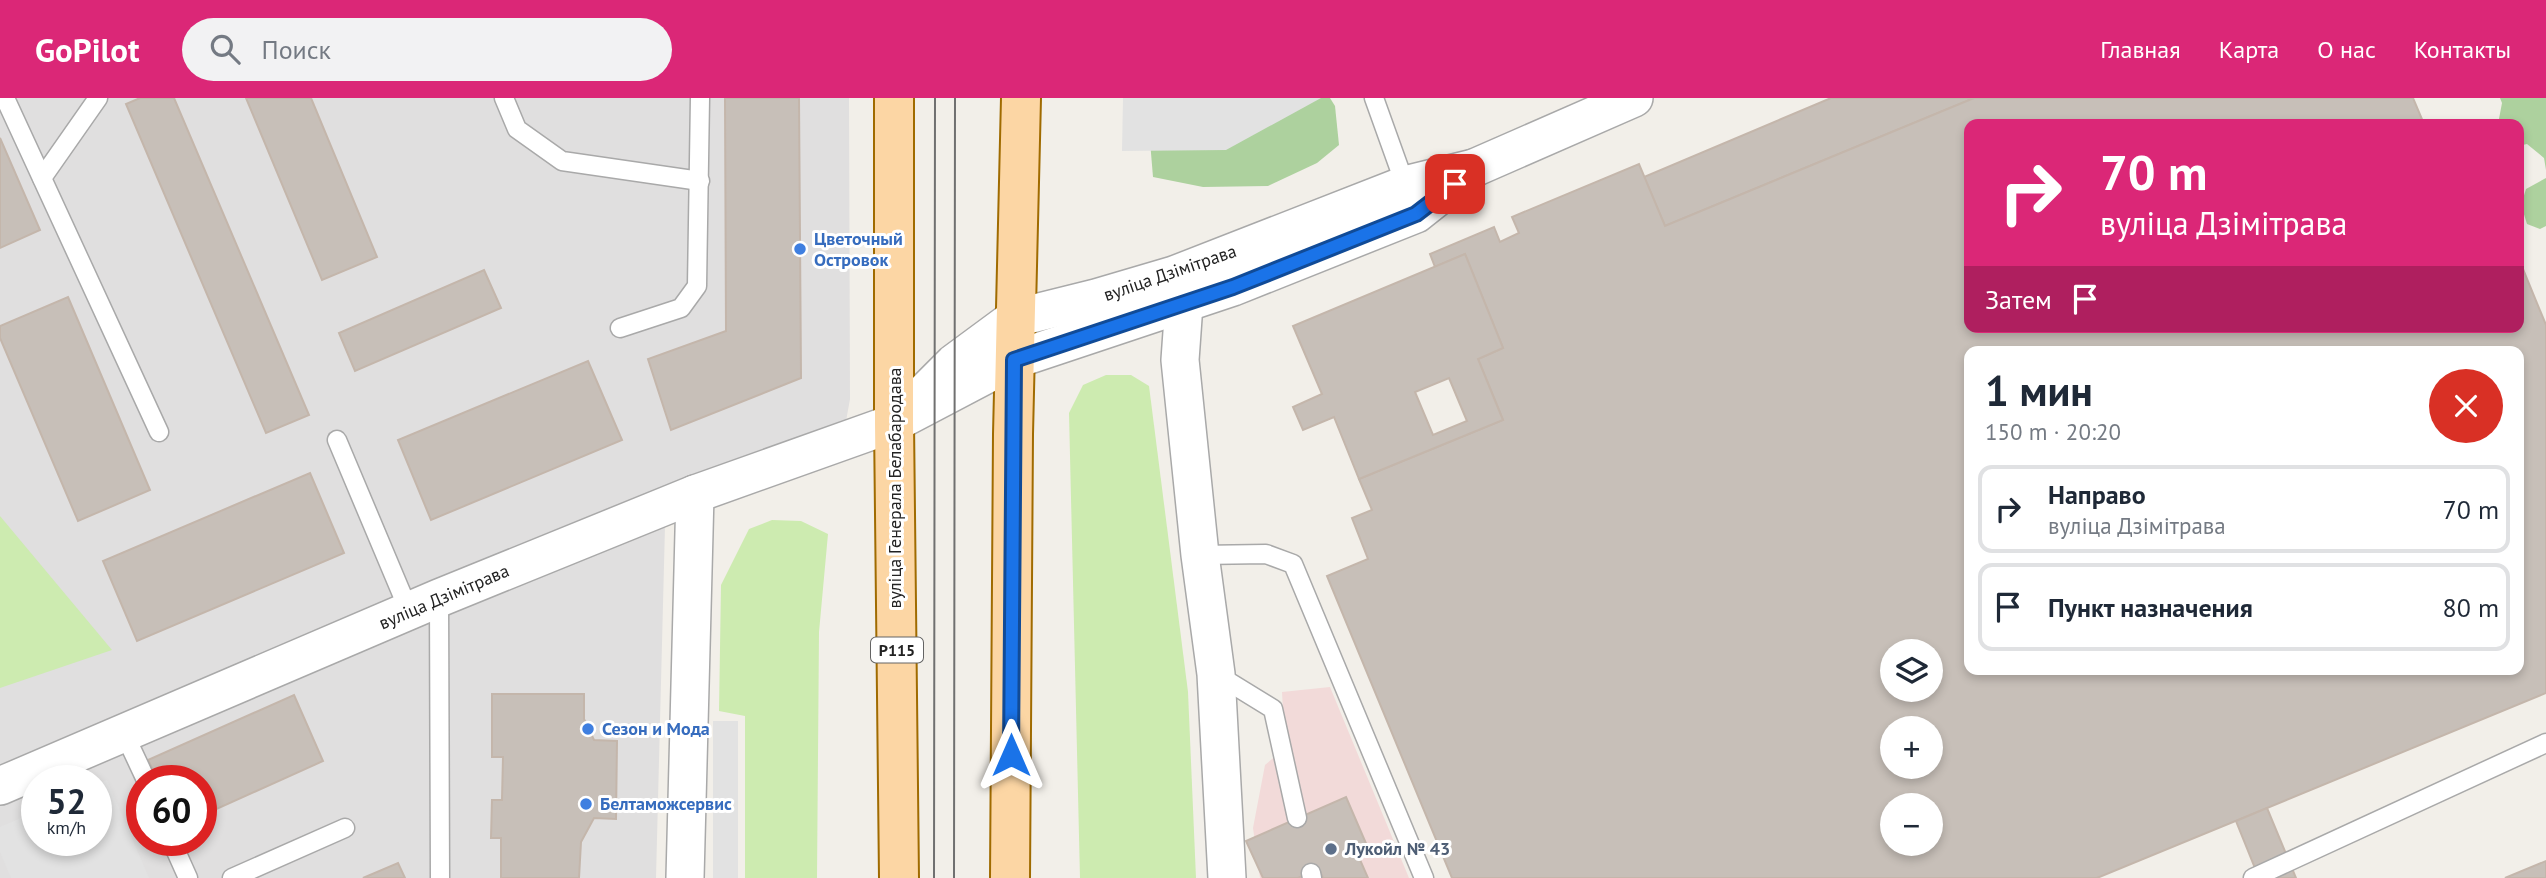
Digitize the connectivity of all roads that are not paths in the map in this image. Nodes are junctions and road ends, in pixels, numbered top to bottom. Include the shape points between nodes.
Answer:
1 (5, 98) edge
2 (98, 98) edge
3 (505, 98) edge
4 (700, 98) edge
5 (894, 98) edge
6 (1021, 98) edge
7 (1374, 98) edge
8 (1634, 98) edge
9 (42, 178) junction
10 (700, 181) junction
11 (1410, 200) junction
12 (1184, 304) junction
13 (1016, 318) junction
14 (1142, 318) junction
15 (620, 328) dead end
16 (1014, 360) junction
17 (1180, 360) junction
18 (894, 423) junction
19 (159, 432) dead end
20 (337, 440) dead end
21 (695, 494) junction
22 (1200, 555) junction
23 (424, 604) junction
24 (1216, 674) junction
25 (124, 733) junction
26 (2546, 743) edge
27 (139, 765) edge
28 (0, 786) edge
29 (1297, 818) dead end
30 (345, 828) dead end
31 (178, 856) edge
32 (188, 878) edge
33 (232, 878) edge
34 (440, 878) edge
35 (685, 878) edge
36 (899, 878) edge
37 (1010, 878) edge
38 (1227, 878) edge
39 (1424, 878) edge
40 (2253, 878) edge

1 - 9 lane
2 - 9 lane
3 - 10 lane via 517,129 562,161
4 - 10 lane
5 - 18 main road, вуліца Генерала Белабародава / Р115
6 - 13 main road
7 - 11 lane
8 - 11 street, вуліца Дзімітрава
9 - 19 lane
10 - 15 lane via 697,286 681,308
11 - 12 street, вуліца Дзімітрава
11 - 13 street, вуліца Дзімітрава via 1174,275
12 - 14 street, вуліца Дзімітрава
12 - 17 street
13 - 16 main road
13 - 18 street, вуліца Дзімітрава via 954,363
14 - 16 street, вуліца Дзімітрава
14 - 17 street
16 - 18 street, вуліца Дзімітрава
16 - 37 main road
17 - 22 street
18 - 21 street, вуліца Дзімітрава
18 - 36 main road, вуліца Генерала Белабародава / Р115
20 - 23 lane
21 - 23 street, вуліца Дзімітрава
21 - 35 street
22 - 24 street
22 - 39 lane via 1266,554 1293,564
23 - 25 street, вуліца Дзімітрава
23 - 34 lane
24 - 29 lane via 1273,709
24 - 38 street
25 - 27 lane
25 - 28 street, вуліца Дзімітрава
26 - 40 lane
30 - 33 lane
31 - 32 lane

